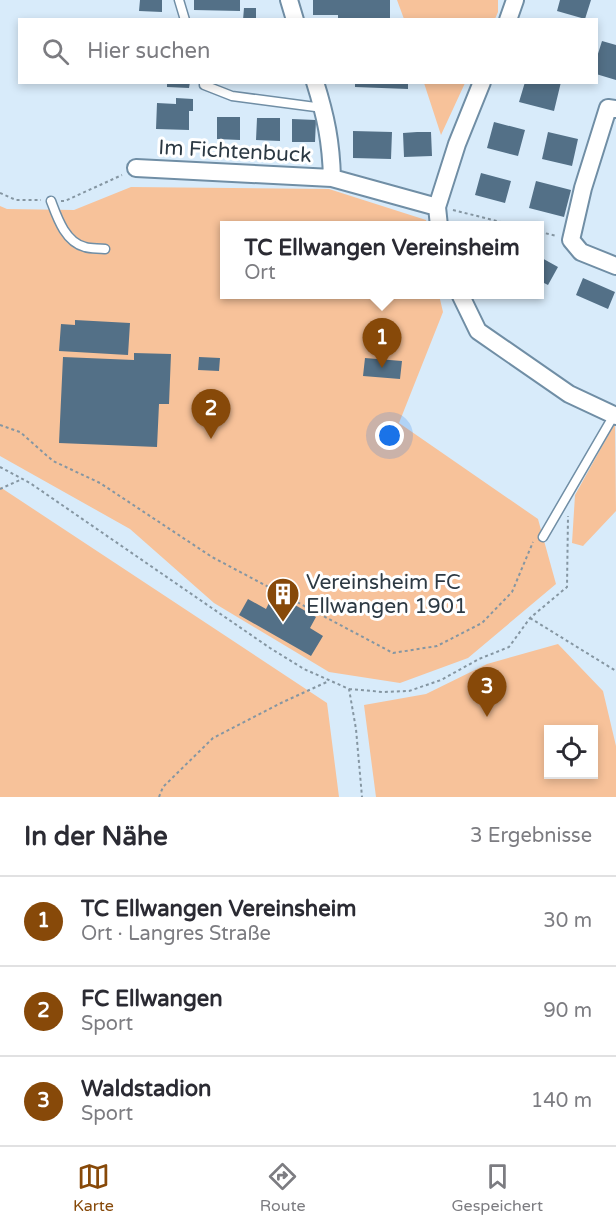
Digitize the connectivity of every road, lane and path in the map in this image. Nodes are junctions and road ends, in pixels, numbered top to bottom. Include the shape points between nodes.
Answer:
1 (179, 0) edge
2 (289, 0) edge
3 (515, 0) edge
4 (184, 18) edge
5 (294, 18) edge
6 (509, 18) edge
7 (204, 84) edge
8 (316, 84) edge
9 (481, 84) edge
10 (323, 108) junction
11 (612, 108) edge
12 (136, 168) joint
13 (332, 178) junction
14 (0, 193) edge
15 (51, 201) junction
16 (437, 207) junction
17 (439, 221) edge
18 (499, 221) edge
19 (105, 249) dead end
20 (616, 266) edge
21 (462, 299) edge
22 (615, 415) edge
23 (0, 425) edge
24 (0, 467) edge
25 (22, 479) junction
26 (0, 489) edge
27 (569, 491) junction
28 (543, 537) joint
29 (530, 618) junction
30 (616, 671) edge
31 (329, 681) junction
32 (349, 689) junction
33 (159, 797) edge
34 (362, 797) edge

1 - 4 lane
2 - 5 street
3 - 6 street
7 - 10 lane via 232,96
8 - 10 street, Im Fichtenbuck
9 - 16 street
10 - 13 street, Im Fichtenbuck via 331,143
11 - 20 street via 583,188 571,240 581,252
12 - 13 street, Im Fichtenbuck
12 - 15 path via 65,201
13 - 16 street, Im Fichtenbuck
14 - 15 path via 16,200
15 - 19 lane via 71,240 84,247
16 - 17 street
16 - 18 path
21 - 22 street via 478,332 569,394
22 - 27 lane
23 - 28 path via 20,432 53,461 100,483 212,557 393,653 437,646 482,623 512,592 531,543
24 - 25 path
25 - 26 path
25 - 31 path via 270,648
27 - 28 lane
27 - 29 path via 567,587
29 - 30 path
29 - 32 path via 509,647 441,680 409,691
31 - 32 path
31 - 33 path via 213,738 163,787
32 - 34 path

